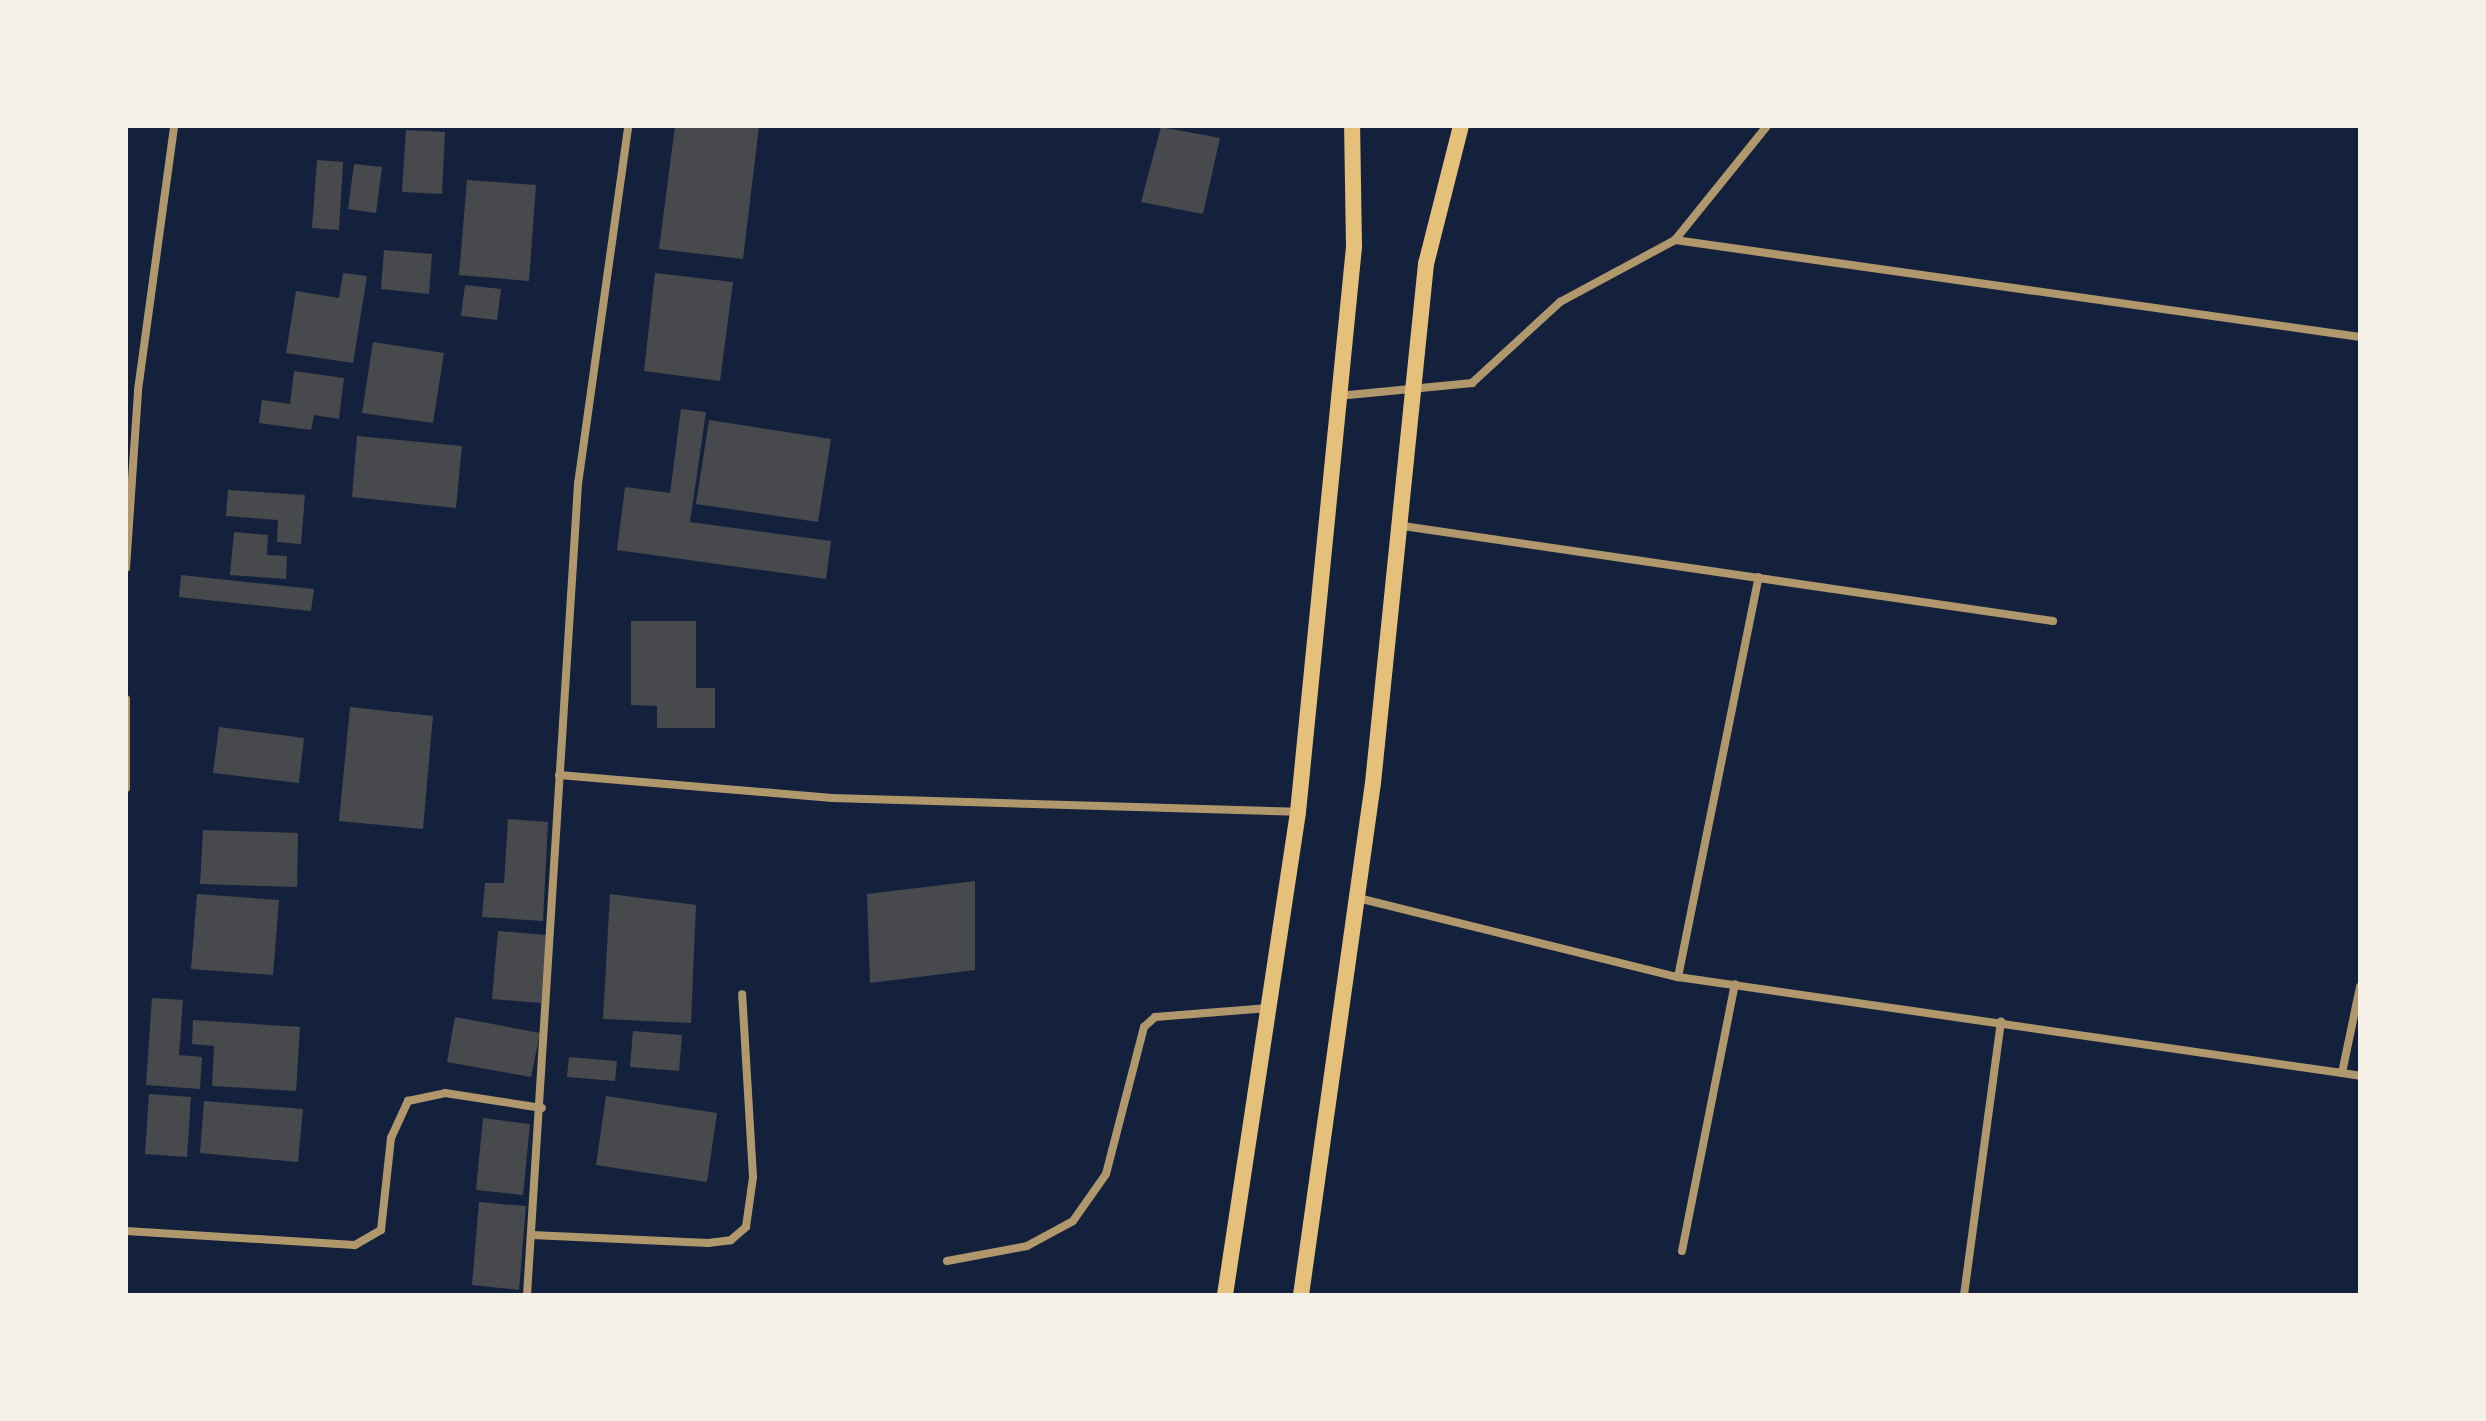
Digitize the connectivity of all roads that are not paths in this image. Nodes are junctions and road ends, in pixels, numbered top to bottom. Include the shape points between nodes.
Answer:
1 (174, 126) edge
2 (628, 126) edge
3 (1352, 126) edge
4 (1461, 126) edge
5 (1767, 126) edge
6 (1675, 240) junction
7 (2360, 337) edge
8 (1411, 388) junction
9 (1338, 396) junction
10 (1403, 526) junction
11 (126, 568) edge
12 (1759, 577) junction
13 (2053, 621) dead end
14 (126, 699) edge
15 (559, 775) junction
16 (126, 788) edge
17 (1298, 812) junction
18 (1358, 898) junction
19 (1678, 977) junction
20 (1735, 984) junction
21 (2360, 987) edge
22 (742, 994) dead end
23 (1270, 1008) junction
24 (2001, 1021) junction
25 (2342, 1073) junction
26 (2360, 1076) edge
27 (542, 1108) junction
28 (126, 1231) edge
29 (532, 1235) junction
30 (1682, 1251) dead end
31 (947, 1261) dead end
32 (527, 1295) edge
33 (1225, 1295) edge
34 (1301, 1295) edge
35 (1964, 1295) edge

1 - 11 street via 138,390
2 - 15 street via 578,484
3 - 9 main road via 1354,247
4 - 8 main road via 1426,264
5 - 6 street
6 - 7 street
6 - 8 street via 1560,302 1484,377
8 - 9 street
8 - 10 main road
9 - 17 main road
10 - 12 street
10 - 18 main road
12 - 13 street
12 - 19 street
14 - 16 street
15 - 17 street via 832,798
15 - 27 street
17 - 23 main road
18 - 19 street
18 - 34 main road
19 - 20 street
20 - 24 street
20 - 30 street
21 - 25 street
22 - 29 street via 753,1177 746,1227 731,1240 708,1243
23 - 31 street via 1155,1017 1144,1027 1106,1174 1073,1221 1027,1246
23 - 33 main road
24 - 25 street
24 - 35 street
25 - 26 street
27 - 28 street via 445,1093 408,1101 391,1138 381,1230 355,1245
27 - 29 street
29 - 32 street

